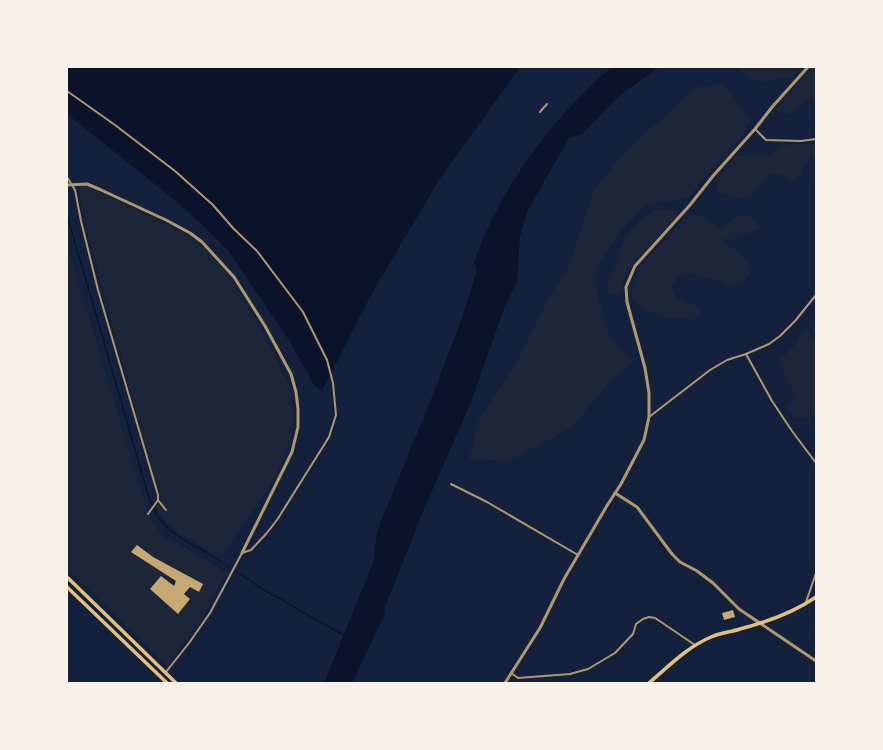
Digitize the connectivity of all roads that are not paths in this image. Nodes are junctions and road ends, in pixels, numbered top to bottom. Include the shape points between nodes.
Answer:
1 (808, 67) edge
2 (67, 92) edge
3 (547, 104) dead end
4 (540, 112) dead end
5 (755, 129) junction
6 (816, 139) edge
7 (67, 177) edge
8 (69, 184) edge
9 (816, 295) edge
10 (746, 354) junction
11 (649, 417) junction
12 (816, 463) edge
13 (451, 484) dead end
14 (615, 493) junction
15 (158, 500) junction
16 (166, 510) dead end
17 (148, 514) dead end
18 (242, 553) junction
19 (578, 555) junction
20 (816, 573) edge
21 (67, 577) edge
22 (67, 586) edge
23 (816, 596) edge
24 (806, 604) junction
25 (762, 624) junction
26 (695, 646) junction
27 (816, 661) edge
28 (166, 673) junction
29 (511, 674) junction
30 (175, 681) edge
31 (166, 683) edge
32 (505, 683) edge
33 (649, 683) edge

1 - 5 street
2 - 18 street via 115,125 175,172 208,201 257,251 303,312 327,360 333,383 336,415 329,437 277,520 250,550
3 - 4 street
5 - 6 street via 766,140
5 - 11 street via 635,266 629,277 626,287 627,302 645,368
7 - 8 street
8 - 15 street via 75,190 97,284
8 - 18 street via 87,184 99,189 166,220 202,242 234,277 291,374 298,409 298,427 292,452
9 - 10 street via 780,336
10 - 11 street via 727,360 710,370
10 - 12 street via 772,401
11 - 14 street via 644,440
13 - 19 street via 488,502
14 - 19 street
14 - 25 street via 636,507 680,562 713,583 739,609
15 - 16 street
15 - 17 street
18 - 28 street via 210,613
19 - 29 street via 540,628
20 - 24 street
21 - 28 main road
22 - 31 main road
23 - 24 main road
24 - 25 main road
25 - 26 main road via 711,637
25 - 27 street
26 - 29 street via 664,624 649,617 636,624 632,634 615,653 588,669 570,674 518,678
26 - 33 main road
28 - 30 main road
29 - 32 street

